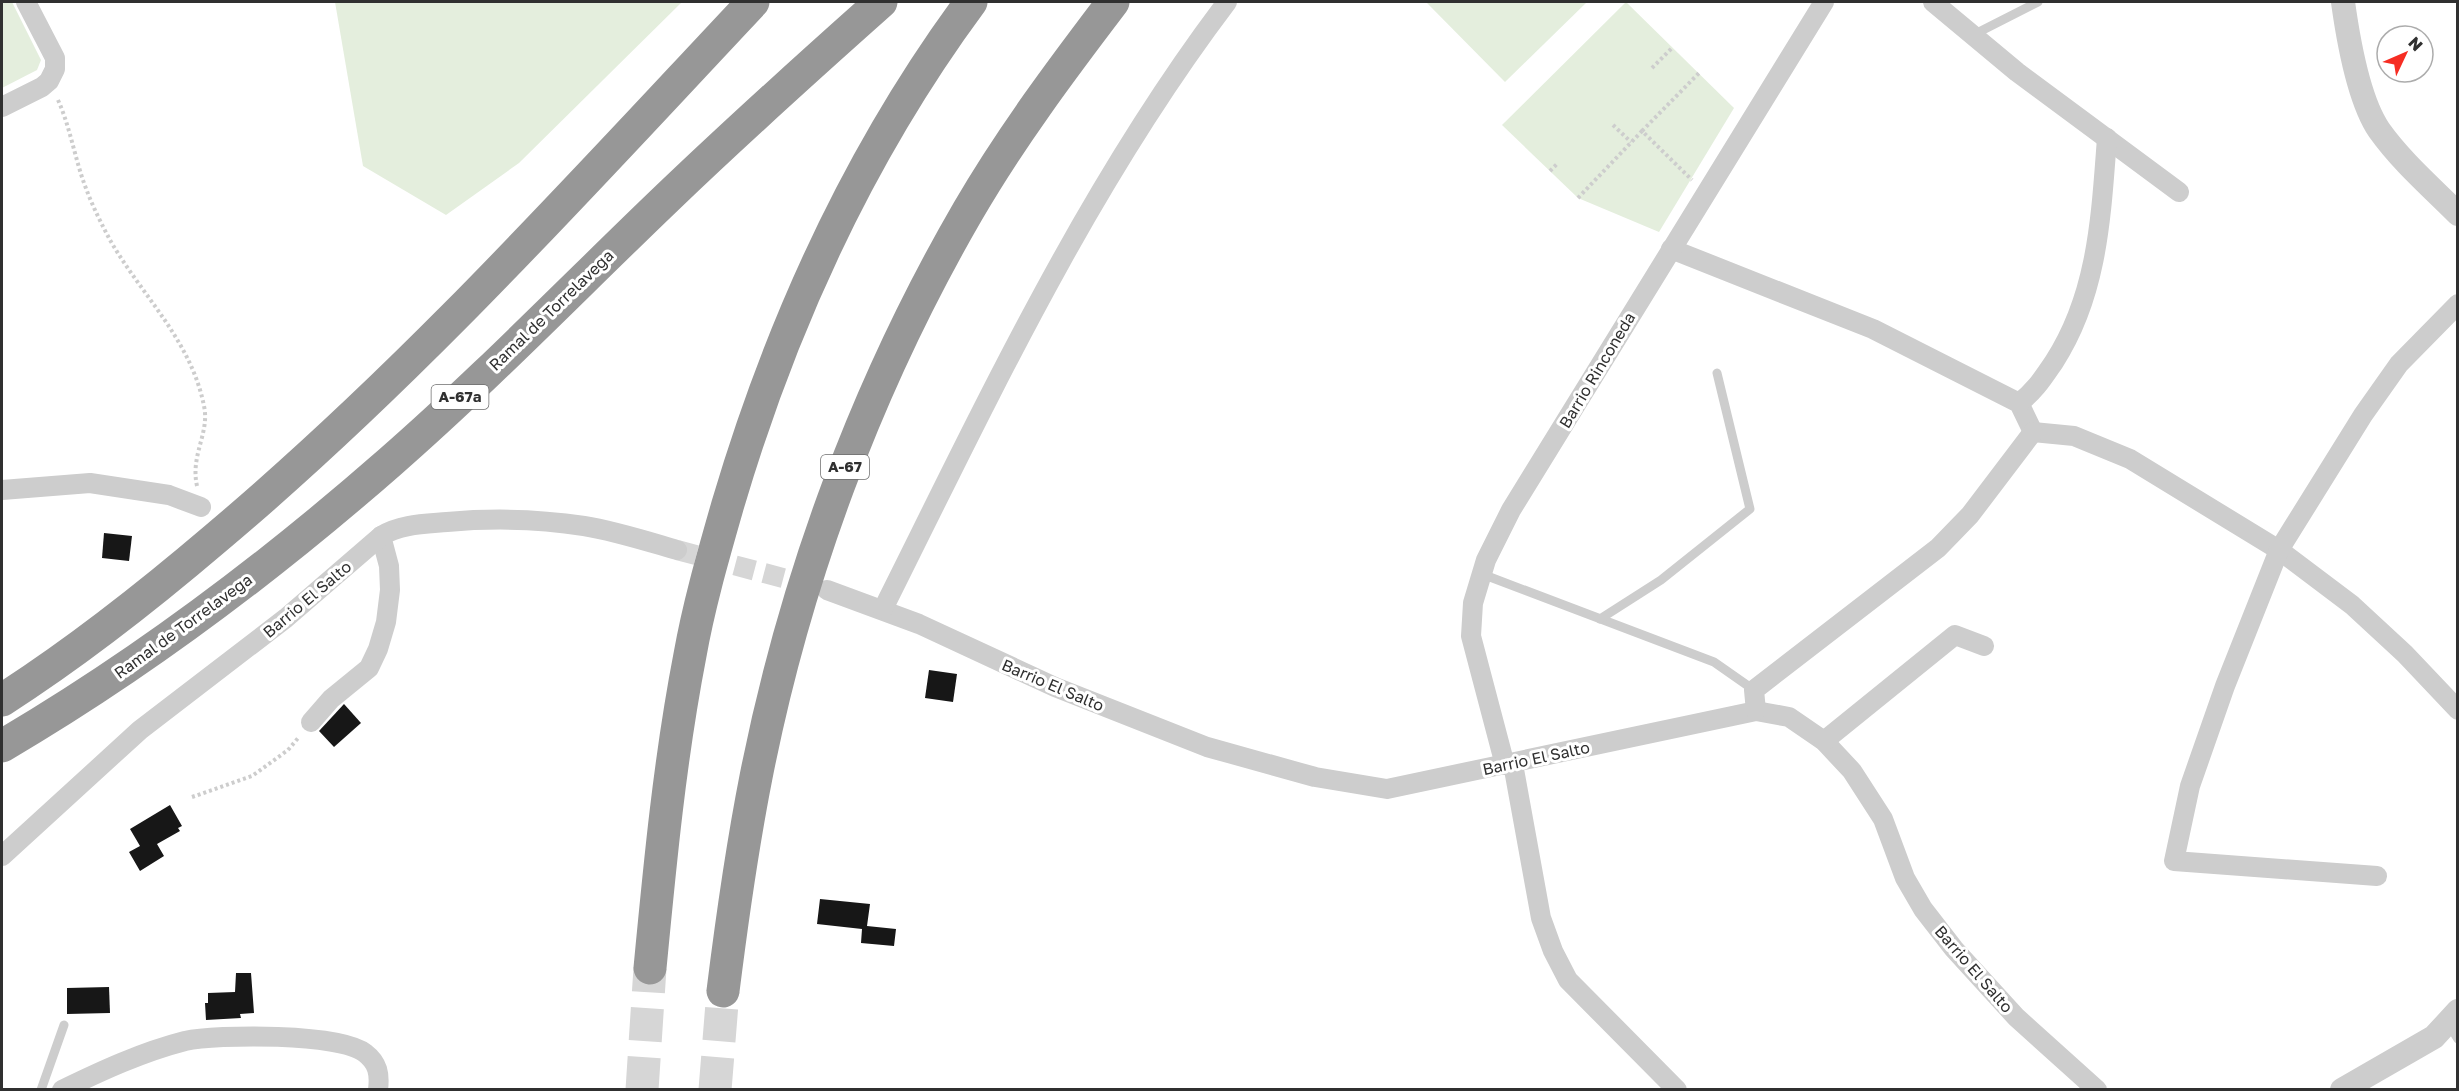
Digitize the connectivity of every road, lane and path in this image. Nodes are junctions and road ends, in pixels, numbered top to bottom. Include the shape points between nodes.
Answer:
1 (26, 2) edge
2 (753, 2) edge
3 (881, 2) edge
4 (971, 2) edge
5 (1113, 2) edge
6 (1227, 2) edge
7 (1824, 2) edge
8 (1933, 2) edge
9 (2038, 2) edge
10 (2343, 2) edge
11 (1973, 35) junction
12 (1673, 48) dead end
13 (1652, 68) dead end
14 (1699, 73) dead end
15 (42, 87) junction
16 (2, 107) edge
17 (1613, 124) dead end
18 (1642, 131) junction
19 (2107, 138) junction
20 (1631, 142) junction
21 (1558, 163) dead end
22 (1550, 171) dead end
23 (1707, 191) junction
24 (2180, 192) dead end
25 (1578, 198) dead end
26 (2457, 214) edge
27 (1671, 249) junction
28 (2457, 304) edge
29 (1717, 373) dead end
30 (2019, 403) junction
31 (2033, 432) junction
32 (2, 490) edge
33 (201, 507) joint
34 (381, 536) junction
35 (677, 550) tunnel mouth
36 (2279, 550) junction
37 (1482, 574) junction
38 (827, 590) tunnel mouth
39 (883, 609) junction
40 (1600, 619) junction
41 (1984, 646) dead end
42 (1754, 690) junction
43 (2, 700) edge
44 (2457, 710) edge
45 (1756, 711) junction
46 (311, 722) joint
47 (1824, 741) junction
48 (2, 746) edge
49 (1509, 765) junction
50 (192, 797) dead end
51 (2, 856) edge
52 (2377, 876) dead end
53 (650, 968) tunnel mouth
54 (723, 991) tunnel mouth
55 (64, 1024) dead end
56 (2454, 1024) edge
57 (41, 1089) edge
58 (62, 1089) edge
59 (378, 1089) edge
60 (1677, 1089) edge
61 (2097, 1089) edge
62 (2342, 1089) edge

1 - 15 street via 56,62 54,73
2 - 43 highway via 525,244 347,424 177,571
3 - 48 highway, Ramal de Torrelavega / A-67a via 349,497 283,552 139,658
4 - 53 highway via 904,103 822,252 788,329 746,446 690,651 663,836
5 - 54 highway, A-67 via 1047,92 969,210 895,351 843,472 796,612 759,763 738,876
6 - 39 street via 1104,185 1028,320
7 - 23 street, Barrio Rinconeda
8 - 11 street
9 - 11 lane
10 - 26 street via 2353,60 2378,128
11 - 19 street
12 - 13 path
14 - 18 path
15 - 16 street
15 - 33 path via 55,93 65,115 87,190 111,241 170,325 195,378 206,418 193,471
17 - 20 path
18 - 20 path
18 - 23 path
19 - 24 street
19 - 30 street via 2100,234 2088,290 2069,339 2035,391
20 - 25 path
21 - 22 path
23 - 27 street, Barrio Rinconeda
27 - 30 street via 1873,329
27 - 37 street, Barrio Rinconeda via 1511,510
28 - 36 street via 2399,364
29 - 40 lane via 1750,509 1662,580
30 - 31 street
31 - 36 street via 2074,436 2130,459
31 - 42 street via 1970,515 1938,548
32 - 33 street via 90,483 169,495
34 - 35 street, Barrio El Salto via 406,526 526,520 593,528
34 - 46 street via 390,590 387,622 378,649 369,668 331,699
34 - 51 street, Barrio El Salto via 286,618 140,730
36 - 44 street via 2352,604
36 - 52 street via 2190,786 2174,861
37 - 40 lane
37 - 49 street, Barrio Rinconeda via 1473,603 1471,636
38 - 39 street, Barrio El Salto
39 - 49 street, Barrio El Salto via 1055,687 1196,742 1315,777 1387,789
40 - 42 lane via 1714,662
41 - 47 street via 1955,635
42 - 45 street
45 - 47 street, Barrio El Salto via 1789,717
45 - 49 street, Barrio El Salto
46 - 50 path via 288,750 252,776
47 - 61 street, Barrio El Salto via 1852,771 1883,819 1905,878 1954,950 2016,1017
49 - 60 street, Barrio Rinconeda via 1541,918 1568,980
55 - 57 lane
56 - 62 street
58 - 59 street via 117,1064 184,1042 246,1036 333,1043 363,1052 380,1075

